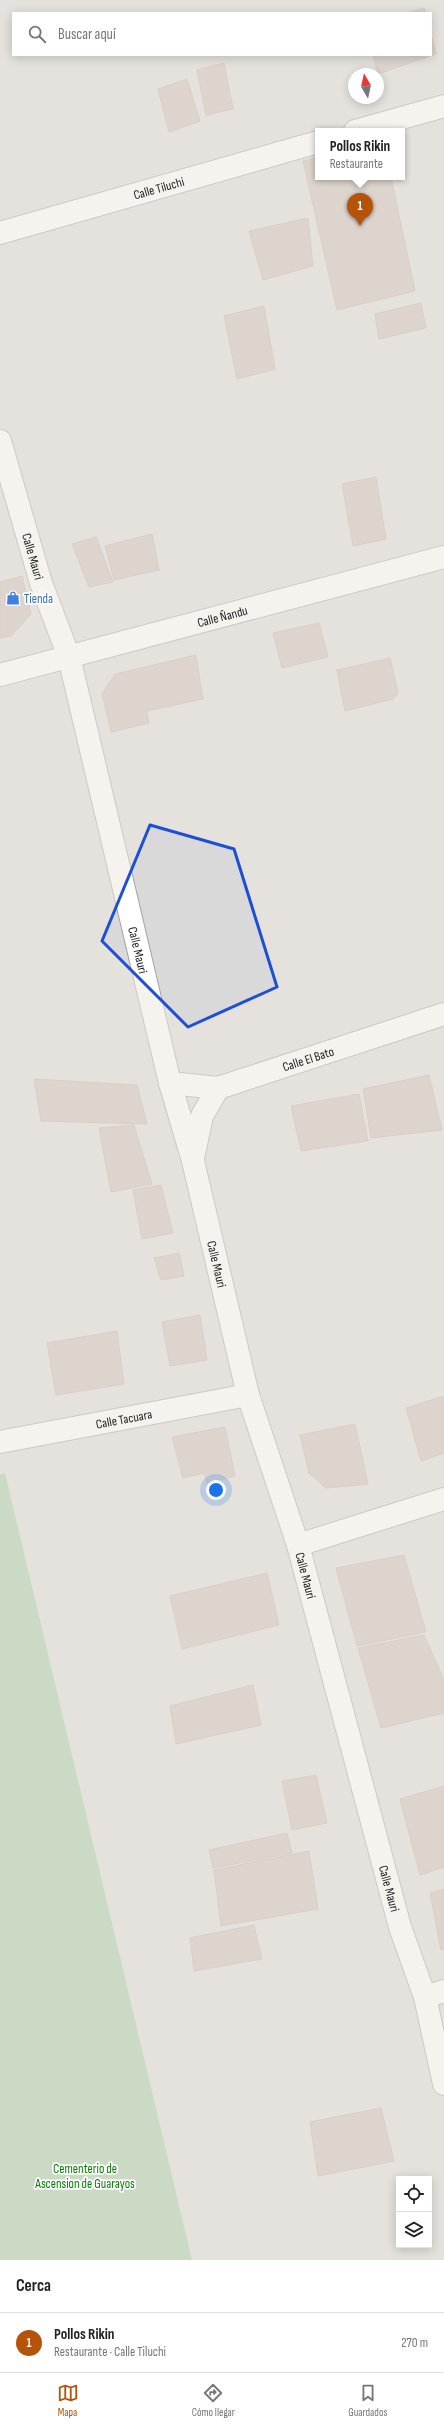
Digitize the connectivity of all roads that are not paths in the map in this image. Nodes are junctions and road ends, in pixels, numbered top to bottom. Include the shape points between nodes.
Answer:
1 (444, 106) edge
2 (367, 128) edge
3 (315, 143) edge
4 (0, 233) edge
5 (0, 441) edge
6 (444, 556) edge
7 (68, 657) junction
8 (0, 675) edge
9 (444, 1014) edge
10 (170, 1083) junction
11 (218, 1088) junction
12 (193, 1161) junction
13 (248, 1396) junction
14 (0, 1442) edge
15 (444, 1499) edge
16 (298, 1545) junction
17 (434, 1994) edge
18 (444, 2084) edge

1 - 2 street
3 - 4 street, Calle Tiluchi
5 - 7 street, Calle Mauri via 42,583
6 - 7 street, Calle Ñandu
7 - 8 street, Calle Ñandu
7 - 10 street, Calle Mauri
9 - 11 street, Calle El Bato
10 - 11 street, Calle El Bato
10 - 12 street, Calle Mauri
11 - 12 street via 202,1116
12 - 13 street, Calle Mauri
13 - 14 street, Calle Tacuara
13 - 16 street, Calle Mauri
15 - 16 street
16 - 17 street, Calle Mauri via 400,1927
17 - 18 street, Calle Mauri

